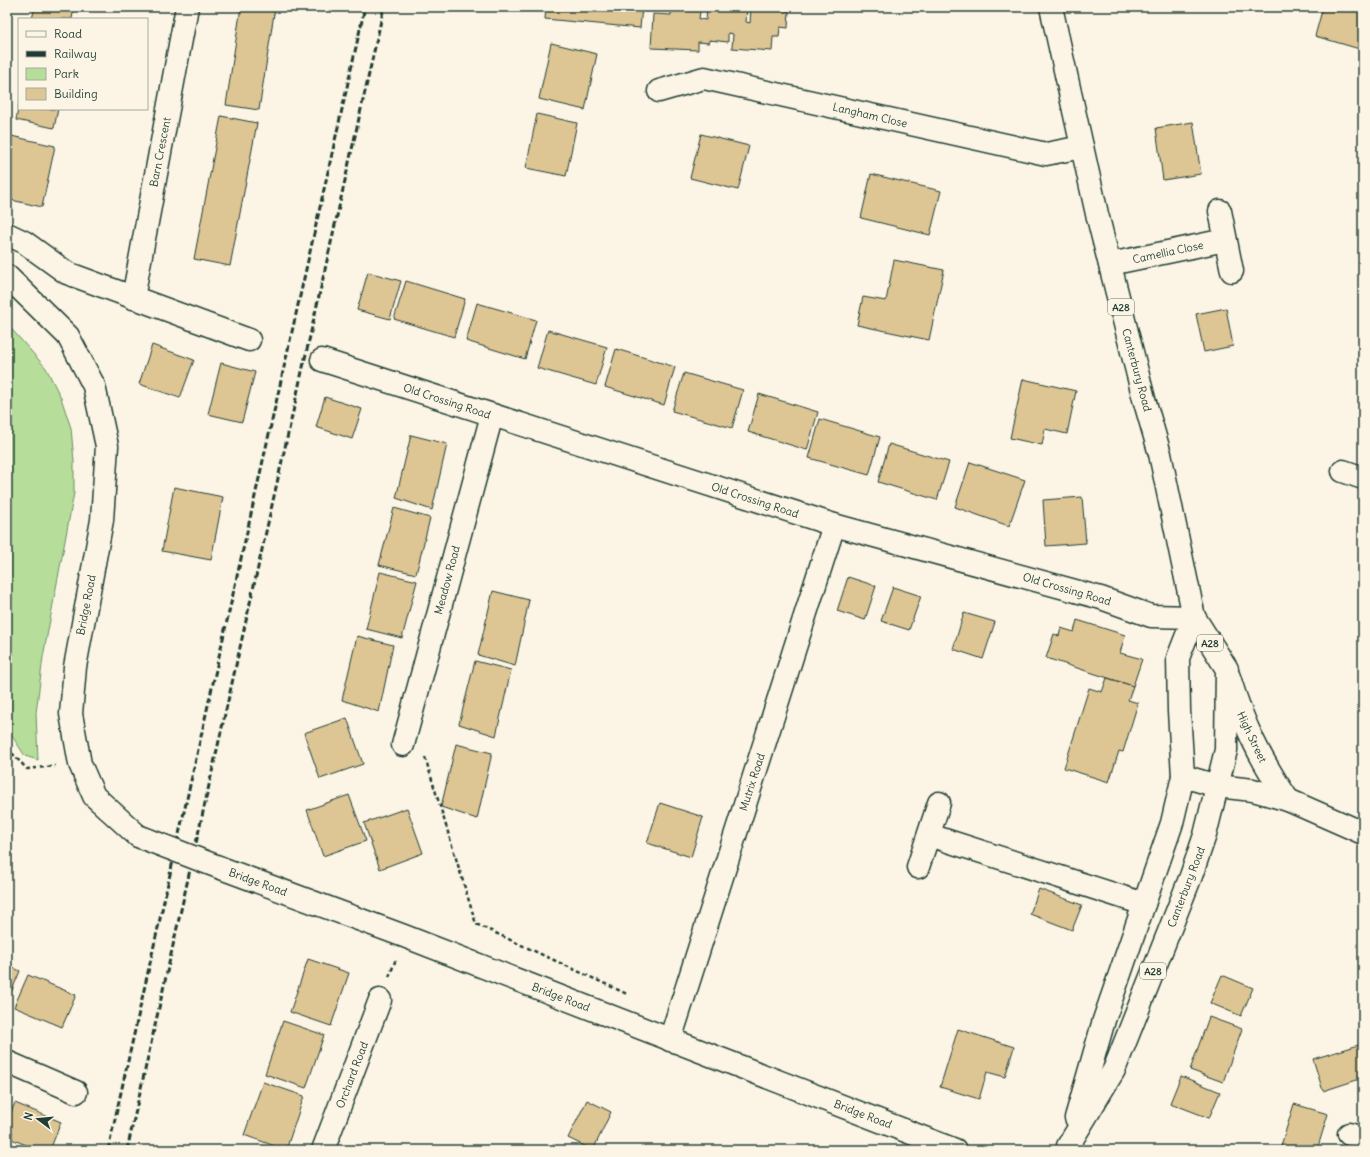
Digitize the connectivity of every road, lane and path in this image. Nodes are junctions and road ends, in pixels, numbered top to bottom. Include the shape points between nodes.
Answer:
1 (187, 7) edge
2 (1050, 7) edge
3 (659, 91) dead end
4 (1082, 147) junction
5 (1220, 211) dead end
6 (7, 234) edge
7 (1225, 240) junction
8 (1110, 264) junction
9 (1232, 271) dead end
10 (7, 276) edge
11 (133, 298) junction
12 (249, 340) dead end
13 (322, 360) dead end
14 (492, 415) junction
15 (1343, 471) dead end
16 (1363, 478) edge
17 (834, 525) junction
18 (1194, 617) junction
19 (1227, 669) junction
20 (403, 745) joint
21 (7, 748) edge
22 (80, 764) junction
23 (1183, 776) junction
24 (1217, 786) junction
25 (1288, 800) junction
26 (939, 803) dead end
27 (1363, 833) edge
28 (929, 835) junction
29 (918, 867) dead end
30 (1144, 904) junction
31 (394, 964) dead end
32 (383, 991) joint
33 (634, 996) dead end
34 (670, 1040) junction
35 (7, 1062) edge
36 (76, 1092) dead end
37 (1067, 1148) edge
38 (323, 1150) edge
39 (955, 1150) edge

1 - 11 main road, Barn Crescent
2 - 4 main road, Canterbury Road / A28
3 - 4 main road, Langham Close via 704,78 1046,154
4 - 8 main road, Canterbury Road / A28
5 - 7 main road
6 - 11 main road via 24,242 67,273
7 - 8 main road, Camellia Close
7 - 9 main road
8 - 18 main road, Canterbury Road / A28 via 1160,454
10 - 22 main road, Bridge Road via 68,336 94,386 107,446 102,520 75,667 71,714
11 - 12 main road
13 - 14 main road, Old Crossing Road
14 - 17 main road, Old Crossing Road
14 - 20 main road, Meadow Road
15 - 16 main road
17 - 18 main road, Old Crossing Road via 1101,598 1151,616
17 - 34 main road, Mutrix Road
18 - 19 main road, Canterbury Road / A28
18 - 23 main road, Canterbury Road / A28 via 1178,658
19 - 24 main road, Canterbury Road / A28 via 1226,750
19 - 25 main road, High Street via 1238,706 1253,742
20 - 33 path via 424,755 476,924
21 - 22 path via 27,769
22 - 34 main road, Bridge Road, bridge via 94,796 138,836
23 - 24 main road
23 - 30 main road, Canterbury Road / A28 via 1172,823
24 - 25 main road via 1253,790
24 - 37 main road, Canterbury Road / A28 via 1205,835 1191,876 1114,1070
25 - 27 main road
26 - 28 main road
28 - 29 main road
28 - 30 main road
30 - 37 main road, Canterbury Road / A28 via 1104,1020
31 - 32 path
32 - 38 main road, Orchard Road
34 - 39 main road, Bridge Road
35 - 36 main road

